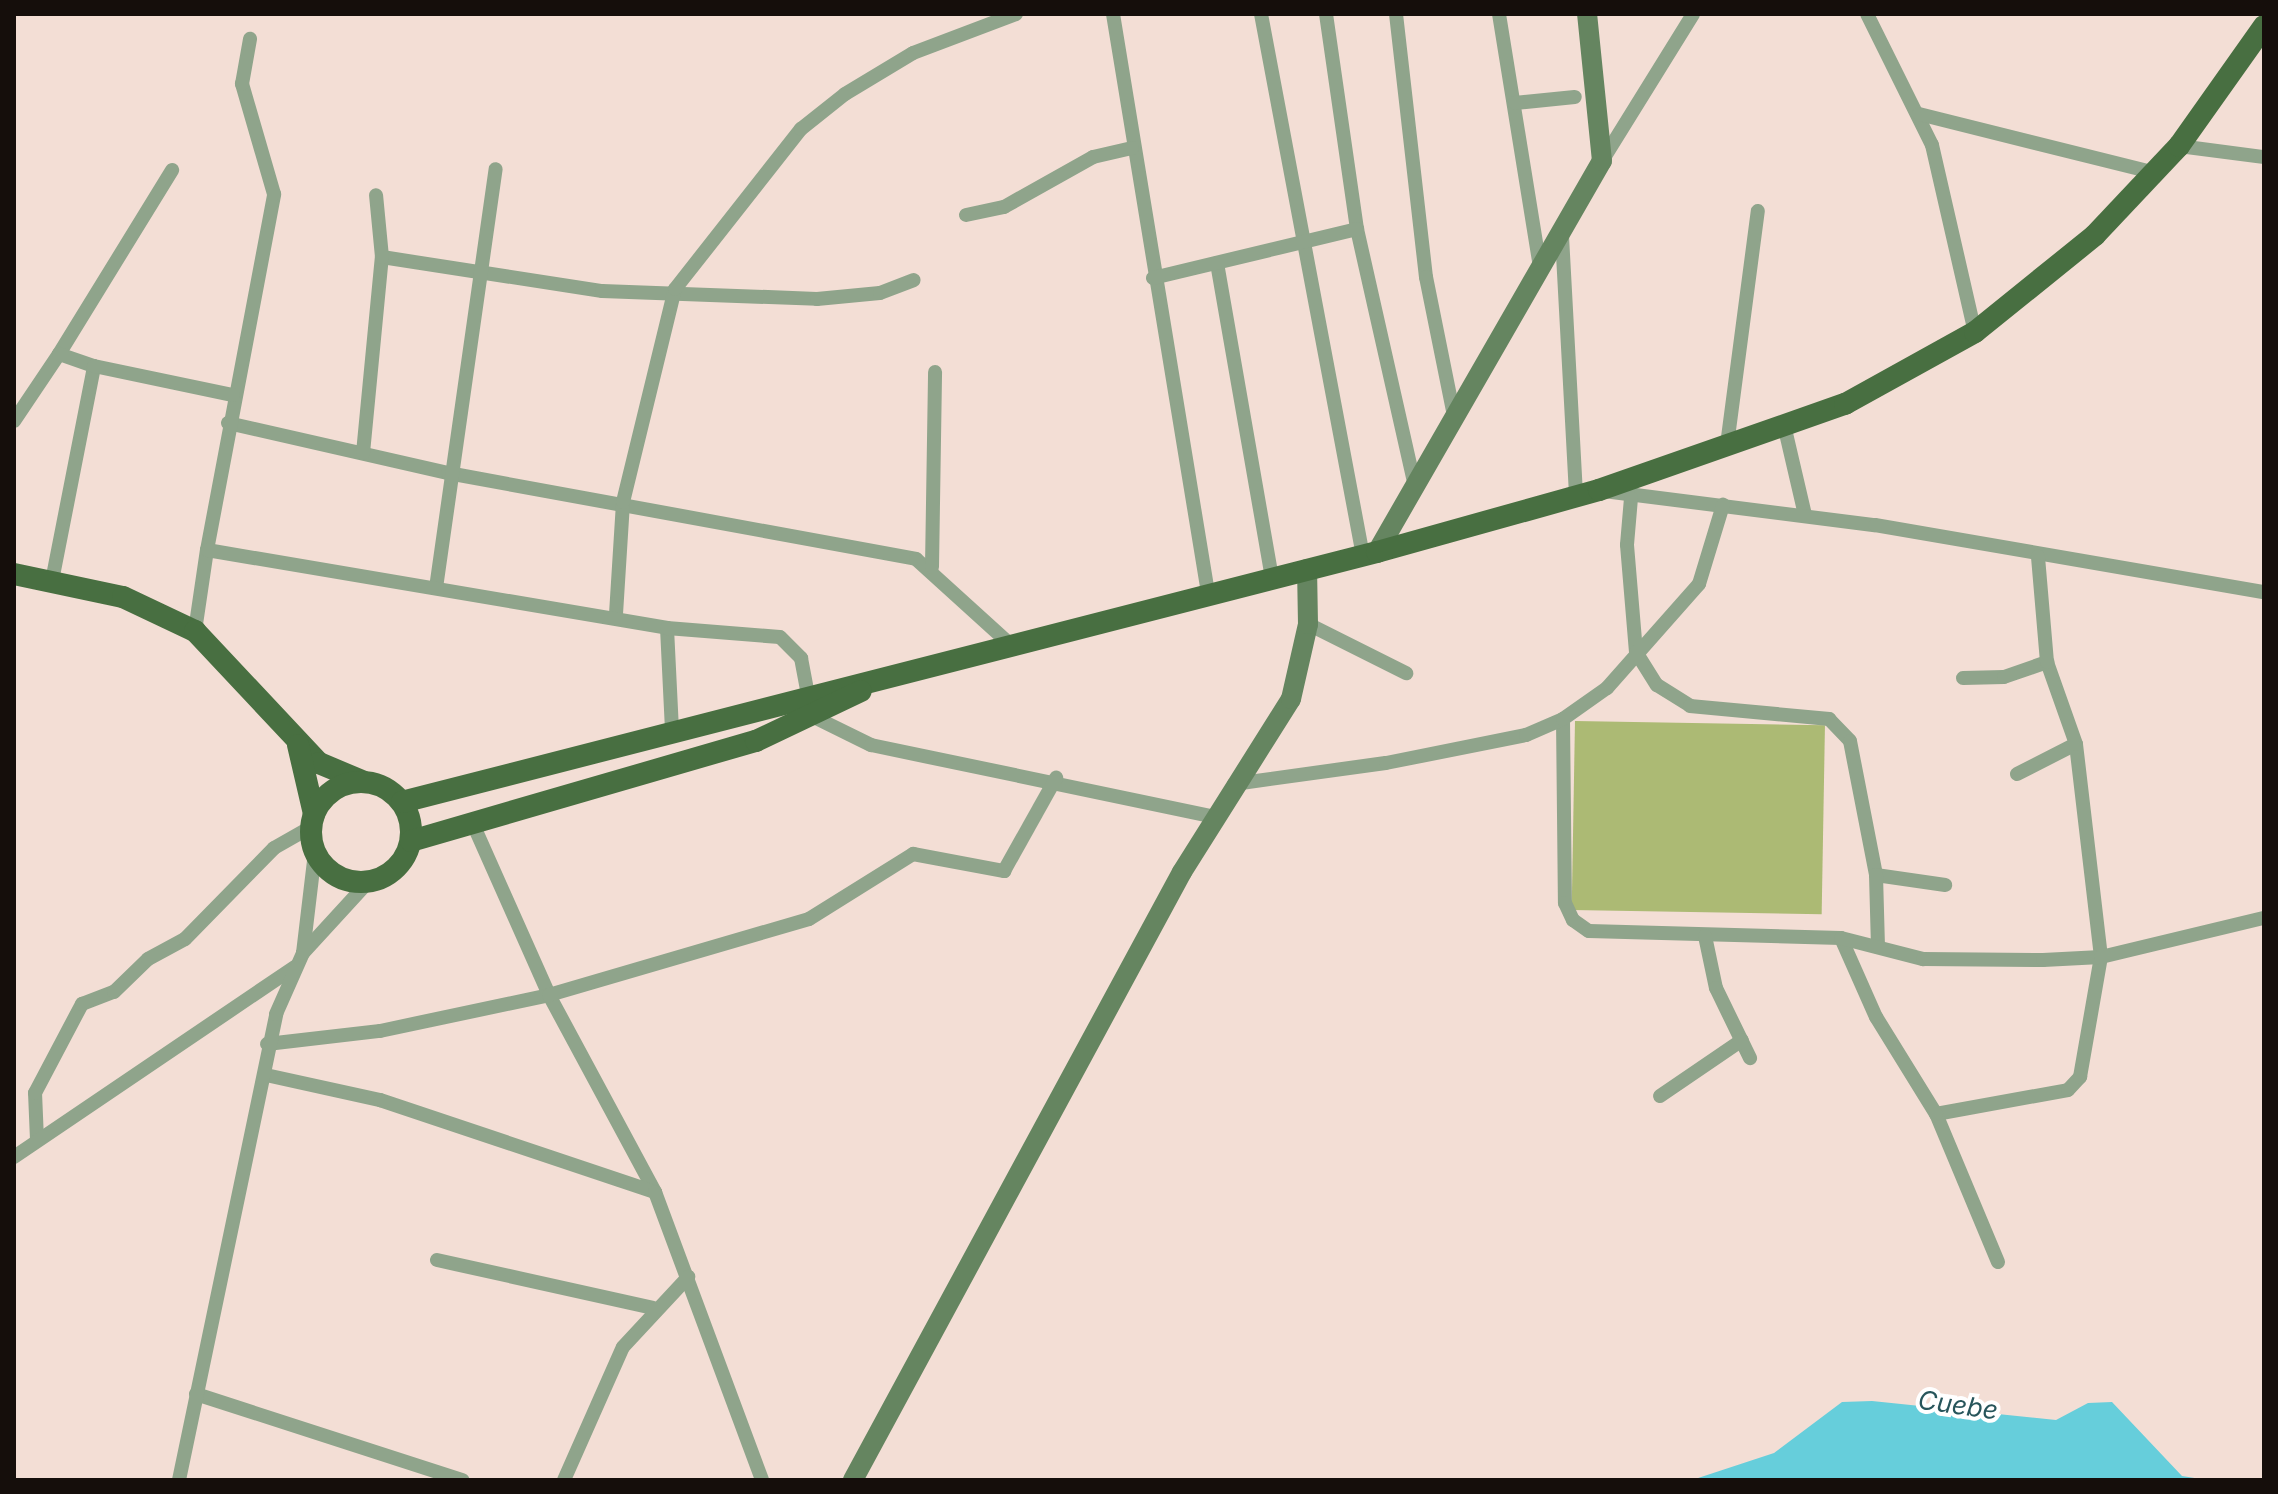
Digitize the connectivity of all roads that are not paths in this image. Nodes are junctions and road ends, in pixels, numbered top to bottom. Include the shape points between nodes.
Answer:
1 (1016, 14) edge
2 (1113, 14) edge
3 (1261, 14) edge
4 (1326, 14) edge
5 (1396, 14) edge
6 (1499, 14) edge
7 (1587, 14) edge
8 (1693, 14) edge
9 (1867, 14) edge
10 (2264, 26) edge
11 (250, 39) dead end
12 (1575, 97) dead end
13 (1515, 103) junction
14 (1919, 114) junction
15 (2179, 146) junction
16 (1132, 148) junction
17 (2264, 157) edge
18 (1602, 161) junction
19 (496, 169) dead end
20 (172, 170) dead end
21 (2156, 173) junction
22 (376, 195) dead end
23 (1758, 211) dead end
24 (966, 215) dead end
25 (1357, 229) junction
26 (1562, 236) junction
27 (1303, 241) junction
28 (382, 257) junction
29 (1217, 263) junction
30 (478, 270) junction
31 (1541, 273) junction
32 (1153, 278) junction
33 (914, 280) dead end
34 (675, 289) junction
35 (1975, 332) junction
36 (59, 354) junction
37 (94, 366) junction
38 (935, 372) dead end
39 (233, 395) junction
40 (1454, 416) junction
41 (14, 421) edge
42 (228, 423) junction
43 (1785, 429) junction
44 (1727, 445) junction
45 (363, 453) junction
46 (448, 473) junction
47 (1414, 481) junction
48 (1599, 490) junction
49 (1576, 495) junction
50 (1631, 498) junction
51 (623, 502) junction
52 (1723, 505) junction
53 (1805, 515) junction
54 (207, 550) junction
55 (1370, 554) junction
56 (2038, 556) junction
57 (932, 567) junction
58 (1307, 569) junction
59 (14, 574) edge
60 (1272, 578) junction
61 (52, 581) junction
62 (436, 588) junction
63 (2264, 592) edge
64 (1208, 593) junction
65 (616, 614) junction
66 (1308, 624) junction
67 (667, 628) junction
68 (195, 631) junction
69 (1013, 647) junction
70 (1636, 652) junction
71 (2047, 662) junction
72 (1406, 673) dead end
73 (1963, 678) dead end
74 (810, 706) junction
75 (1563, 719) junction
76 (672, 732) junction
77 (297, 744) junction
78 (2076, 744) junction
79 (2017, 774) dead end
80 (1056, 778) junction
81 (362, 781) junction
82 (1234, 784) junction
83 (402, 802) junction
84 (1215, 817) junction
85 (312, 820) junction
86 (473, 824) junction
87 (411, 841) junction
88 (315, 853) junction
89 (1876, 875) junction
90 (368, 882) junction
91 (1945, 885) dead end
92 (2264, 918) edge
93 (1705, 936) junction
94 (1841, 938) junction
95 (1878, 947) junction
96 (303, 953) junction
97 (2101, 957) junction
98 (295, 967) junction
99 (549, 995) junction
100 (1742, 1040) junction
101 (267, 1044) junction
102 (1750, 1058) dead end
103 (266, 1075) junction
104 (1660, 1096) dead end
105 (1936, 1114) junction
106 (37, 1140) junction
107 (14, 1157) edge
108 (655, 1192) junction
109 (437, 1260) dead end
110 (1998, 1262) dead end
111 (688, 1277) junction
112 (653, 1308) junction
113 (196, 1394) junction
114 (179, 1480) edge
115 (462, 1480) edge
116 (564, 1480) edge
117 (762, 1480) edge
118 (853, 1480) edge

1 - 34 street via 913,53 801,129
2 - 16 street via 1122,37
3 - 27 street
4 - 25 street
5 - 40 street via 1426,277
6 - 13 street
7 - 18 main road
8 - 18 street
9 - 14 street
10 - 15 main road
11 - 39 street via 242,84 274,194
12 - 13 street
13 - 31 street
14 - 21 street
14 - 35 street via 1943,182
15 - 17 street
15 - 21 main road
16 - 24 street via 1093,157 1004,207
16 - 32 street
18 - 26 main road
19 - 30 street
20 - 36 street
21 - 35 main road via 2095,235
22 - 28 street
23 - 44 street
25 - 27 street
25 - 47 street
26 - 31 main road
26 - 49 street
27 - 29 street
27 - 55 street
28 - 30 street
28 - 45 street
29 - 32 street
29 - 60 street
30 - 34 street via 602,291
30 - 46 street
31 - 40 main road
32 - 64 street
33 - 34 street via 880,293 817,299
34 - 51 street
35 - 43 main road
36 - 37 street
36 - 41 street
37 - 39 street
37 - 61 street
38 - 57 street
39 - 42 street
40 - 47 main road
42 - 45 street
42 - 54 street
43 - 44 main road
43 - 53 street
44 - 48 main road
45 - 46 street
46 - 51 street
46 - 62 street
47 - 55 main road
48 - 49 main road
48 - 50 street
49 - 55 main road
50 - 52 street
50 - 70 street via 1627,545
51 - 57 street
51 - 65 street
52 - 53 street
52 - 70 street via 1699,584
53 - 56 street
54 - 62 street
54 - 68 street
55 - 58 main road
56 - 63 street
56 - 71 street
57 - 69 street
58 - 60 main road
58 - 66 main road
59 - 61 main road
60 - 64 main road
61 - 68 main road via 123,597
62 - 65 street
64 - 69 main road
65 - 67 street
66 - 72 street
66 - 82 main road via 1291,699
67 - 74 street via 780,637 801,658
67 - 76 street
68 - 77 main road via 258,693
69 - 74 main road via 887,677
70 - 75 street via 1607,688
70 - 89 street via 1657,685 1690,706 1829,719 1850,741
71 - 73 street via 2004,677
71 - 78 street
74 - 76 main road
74 - 80 street via 871,745
74 - 86 main road via 756,741
75 - 82 street via 1526,735 1386,763
75 - 93 street via 1565,903 1573,920 1589,931
76 - 83 main road
77 - 81 main road via 319,763
77 - 85 main road
78 - 79 street
78 - 97 street
80 - 84 street
80 - 99 street via 1004,871 913,854 809,919
81 - 83 main road
81 - 85 main road via 342,785
82 - 84 main road
83 - 87 main road
84 - 118 main road
85 - 88 main road
85 - 106 street via 274,848 185,939 148,959 114,992 82,1004 35,1093
86 - 87 main road
86 - 99 street
87 - 90 main road via 396,869
88 - 90 main road via 337,876
88 - 96 street
89 - 91 street
89 - 95 street
90 - 96 street
92 - 97 street
93 - 94 street
93 - 100 street via 1716,988
94 - 95 street
94 - 105 street via 1876,1017
95 - 97 street via 1923,959
96 - 98 street
97 - 105 street via 2076,1086
98 - 101 street
98 - 106 street
99 - 101 street via 380,1031
99 - 108 street
100 - 102 street
100 - 104 street
101 - 103 street
103 - 108 street via 380,1100
103 - 113 street
105 - 110 street
106 - 107 street
108 - 111 street
109 - 112 street
111 - 112 street
111 - 117 street via 716,1371
112 - 116 street via 602,1386
113 - 114 street
113 - 115 street

